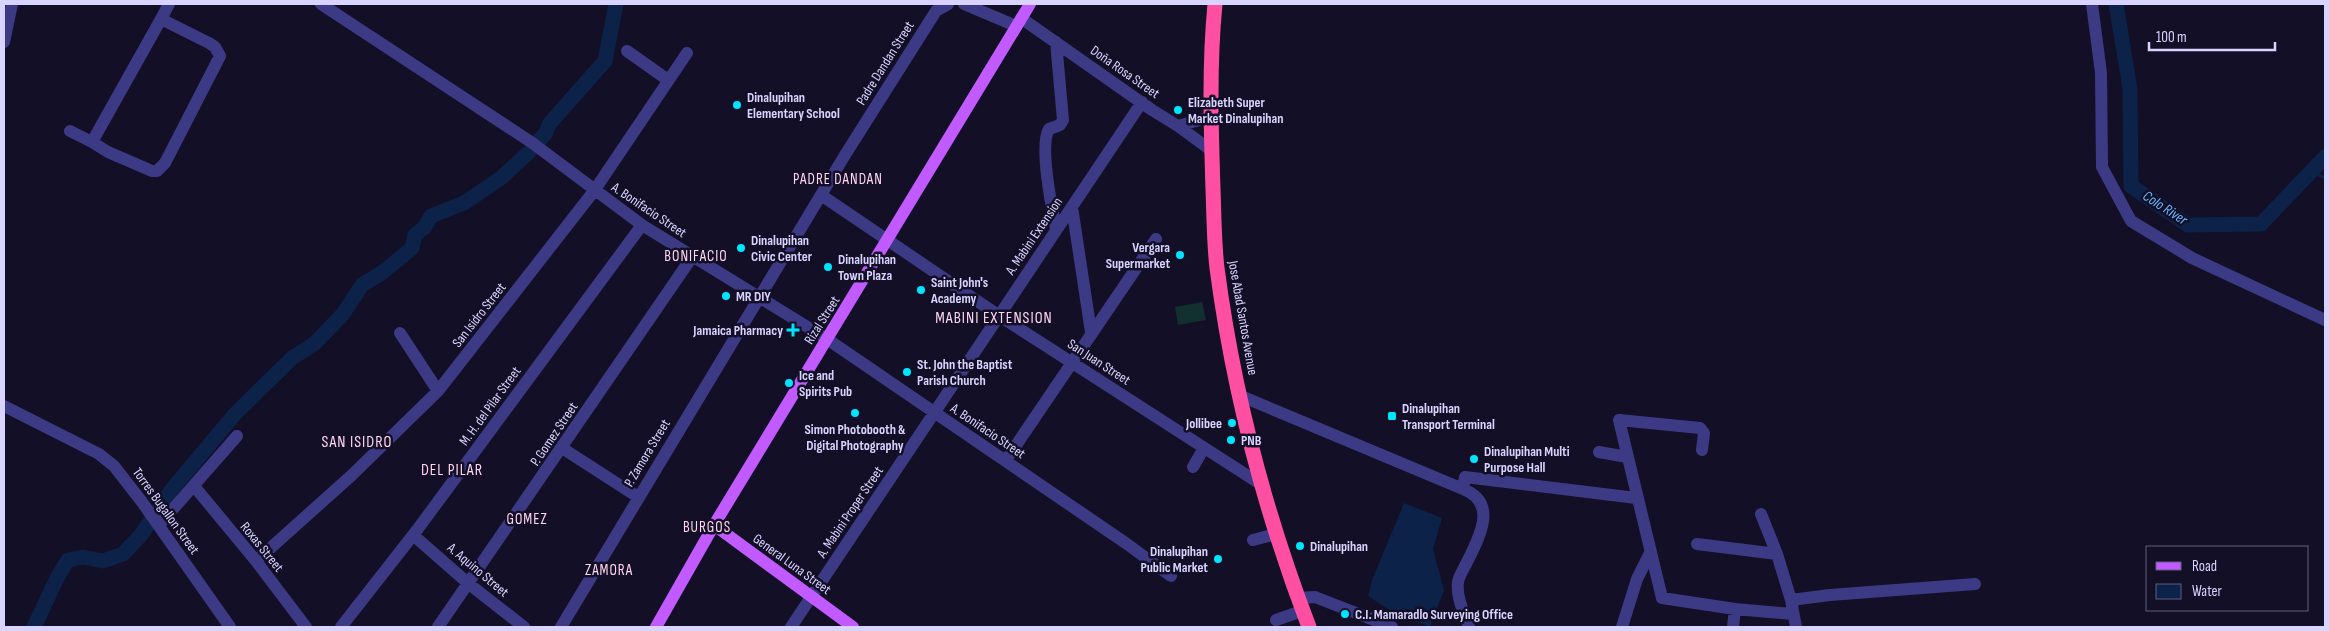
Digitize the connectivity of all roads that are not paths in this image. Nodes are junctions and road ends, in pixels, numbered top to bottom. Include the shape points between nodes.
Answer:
1 (12, 4) edge
2 (169, 4) edge
3 (321, 4) edge
4 (948, 4) edge
5 (964, 4) edge
6 (1030, 4) edge
7 (1214, 4) edge
8 (2092, 4) edge
9 (161, 19) junction
10 (1019, 22) junction
11 (4, 42) edge
12 (1056, 42) junction
13 (627, 51) dead end
14 (687, 53) dead end
15 (668, 80) junction
16 (1142, 102) junction
17 (1210, 116) junction
18 (1178, 126) junction
19 (70, 131) dead end
20 (92, 142) junction
21 (1212, 152) junction
22 (594, 191) junction
23 (821, 195) junction
24 (1072, 207) junction
25 (642, 225) junction
26 (1056, 229) junction
27 (1156, 239) dead end
28 (887, 240) junction
29 (692, 257) junction
30 (760, 296) junction
31 (998, 316) junction
32 (2325, 320) edge
33 (1091, 332) junction
34 (400, 333) dead end
35 (827, 339) junction
36 (1072, 363) junction
37 (438, 391) junction
38 (1241, 396) junction
39 (4, 406) edge
40 (934, 414) junction
41 (237, 436) dead end
42 (562, 448) junction
43 (1204, 448) junction
44 (1702, 450) dead end
45 (1599, 452) dead end
46 (1627, 457) junction
47 (1006, 460) junction
48 (1192, 467) dead end
49 (1262, 485) junction
50 (194, 486) junction
51 (1462, 489) junction
52 (638, 497) junction
53 (1636, 498) junction
54 (1761, 514) dead end
55 (158, 524) junction
56 (714, 525) junction
57 (1276, 534) junction
58 (413, 535) junction
59 (1254, 540) dead end
60 (1697, 544) dead end
61 (1650, 553) junction
62 (1777, 554) junction
63 (256, 562) junction
64 (1171, 576) dead end
65 (469, 584) junction
66 (1975, 584) dead end
67 (811, 597) junction
68 (1791, 600) junction
69 (1300, 604) junction
70 (1735, 609) junction
71 (1792, 614) junction
72 (1276, 620) dead end
73 (230, 627) edge
74 (306, 627) edge
75 (341, 627) edge
76 (438, 627) edge
77 (524, 627) edge
78 (561, 627) edge
79 (656, 627) edge
80 (791, 627) edge
81 (853, 627) edge
82 (1309, 627) edge
83 (1392, 627) edge
84 (1469, 627) edge
85 (1622, 627) edge
86 (1733, 627) edge
87 (1796, 627) edge

1 - 11 street
2 - 9 street
3 - 22 street, A. Bonifacio Street via 534,145
4 - 23 street, Padre Dandan Street via 936,11
5 - 10 street
6 - 10 main road, Rizal Street
7 - 17 highway, Jose Abad Santos Avenue
8 - 32 street via 2101,72 2102,167 2132,221 2192,258
9 - 20 street
9 - 20 street via 209,43 220,56 165,163 157,171 146,169
10 - 12 street, Doña Rosa Street
10 - 28 main road, Rizal Street
12 - 16 street, Doña Rosa Street
12 - 26 street via 1062,120 1049,129 1046,138 1047,172
13 - 15 street
14 - 15 street, San Isidro Street
15 - 22 street, San Isidro Street
16 - 18 street, Doña Rosa Street
16 - 24 street, A. Mabini Extension
17 - 18 street
17 - 21 highway, Jose Abad Santos Avenue
18 - 21 street, Doña Rosa Street
19 - 20 street
21 - 38 highway, Jose Abad Santos Avenue via 1217,267
22 - 25 street, A. Bonifacio Street
22 - 37 street, San Isidro Street
23 - 28 street, San Juan Street
23 - 30 street, Padre Dandan Street
24 - 26 street, A. Mabini Extension
24 - 33 street
25 - 29 street, A. Bonifacio Street
25 - 58 street, M. H. del Pilar Street
26 - 31 street, A. Mabini Extension
27 - 33 street
28 - 31 street, San Juan Street
28 - 35 main road, Rizal Street
29 - 30 street, A. Bonifacio Street
29 - 42 street, P. Gomez Street
30 - 35 street, A. Bonifacio Street
30 - 52 street, P. Zamora Street
31 - 36 street, San Juan Street
31 - 40 street, A. Mabini Extension
33 - 36 street
34 - 37 street
35 - 40 street, A. Bonifacio Street
35 - 56 main road, Rizal Street
36 - 43 street, San Juan Street
36 - 47 street
37 - 63 street, San Isidro Street
38 - 49 highway, Jose Abad Santos Avenue
38 - 51 street
39 - 55 street, Torres Bugallon Street via 99,454 114,466
40 - 47 street, A. Bonifacio Street
40 - 67 street, A. Mabini Proper Street
41 - 50 street
42 - 52 street
42 - 65 street, P. Gomez Street
43 - 48 street
43 - 49 street, San Juan Street
44 - 46 street via 1704,432 1700,428 1619,420
45 - 46 street
46 - 53 street
47 - 64 street, A. Bonifacio Street
49 - 57 highway, Jose Abad Santos Avenue
50 - 55 street
50 - 63 street, Roxas Street
51 - 53 street via 1465,477
51 - 84 street via 1478,496 1484,509 1474,549 1458,580 1458,595
52 - 78 street, P. Zamora Street
53 - 61 street
54 - 62 street
55 - 73 street, Torres Bugallon Street
56 - 67 main road, General Luna Street
56 - 79 main road, Rizal Street
57 - 59 street
57 - 69 highway, Jose Abad Santos Avenue
58 - 65 street, A. Aquino Street
58 - 75 street, M. H. del Pilar Street
60 - 62 street
61 - 70 street via 1662,598
61 - 85 street via 1637,578
62 - 68 street
63 - 74 street, Roxas Street
65 - 76 street, P. Gomez Street
65 - 77 street, A. Aquino Street
66 - 68 street via 1830,594
67 - 80 street, A. Mabini Proper Street
67 - 81 main road, General Luna Street
68 - 71 street
69 - 72 street
69 - 82 highway, Jose Abad Santos Avenue
69 - 83 street via 1316,596
70 - 71 street
70 - 86 street
71 - 87 street

